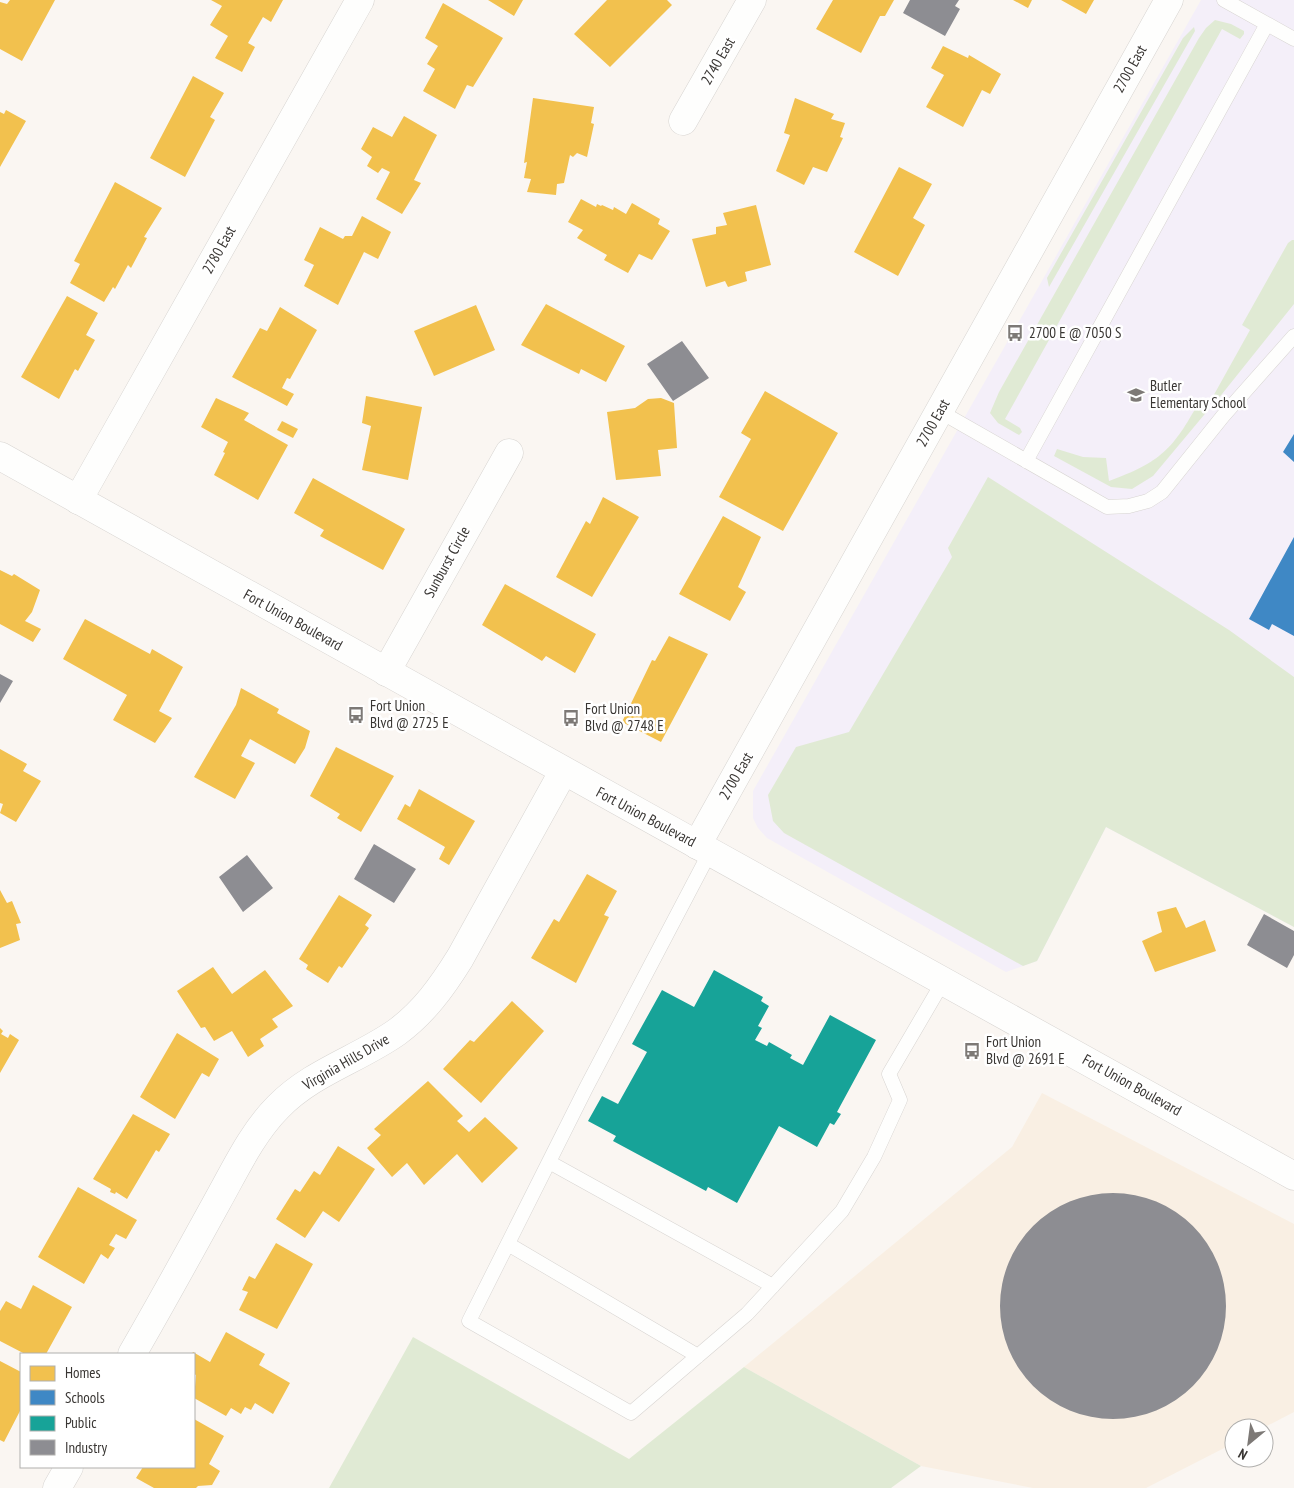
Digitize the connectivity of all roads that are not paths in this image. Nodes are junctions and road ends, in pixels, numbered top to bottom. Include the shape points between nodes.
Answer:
1 (360, 0) edge
2 (752, 0) edge
3 (1169, 0) edge
4 (1224, 0) edge
5 (1268, 24) junction
6 (1294, 39) edge
7 (684, 121) dead end
8 (1294, 336) edge
9 (939, 411) junction
10 (509, 453) dead end
11 (0, 456) edge
12 (1026, 461) junction
13 (78, 500) junction
14 (386, 672) junction
15 (563, 772) junction
16 (703, 848) junction
17 (944, 980) junction
18 (549, 1162) junction
19 (1294, 1176) edge
20 (508, 1244) junction
21 (773, 1286) junction
22 (133, 1353) edge
23 (698, 1356) junction
24 (68, 1468) edge
25 (57, 1488) edge

1 - 13 street, 2780 East
2 - 7 street, 2740 East
3 - 9 street, 2700 East
4 - 5 lane
5 - 6 lane
5 - 12 lane
8 - 12 lane via 1222,416 1162,492 1148,501 1107,507
9 - 12 lane
9 - 16 street, 2700 East
10 - 14 street, Sunburst Circle
11 - 13 street, Fort Union Boulevard
13 - 14 street, Fort Union Boulevard
14 - 15 street, Fort Union Boulevard
15 - 16 street, Fort Union Boulevard
15 - 22 street, Virginia Hills Drive via 441,988 423,1011 396,1033 336,1066 278,1107 238,1166
16 - 17 street, Fort Union Boulevard
16 - 18 lane
17 - 19 street, Fort Union Boulevard
17 - 21 lane via 889,1074 900,1100 874,1157 842,1212
18 - 20 lane
18 - 21 lane
20 - 23 lane
20 - 23 lane via 469,1321 631,1413
21 - 23 lane via 747,1314
24 - 25 street

